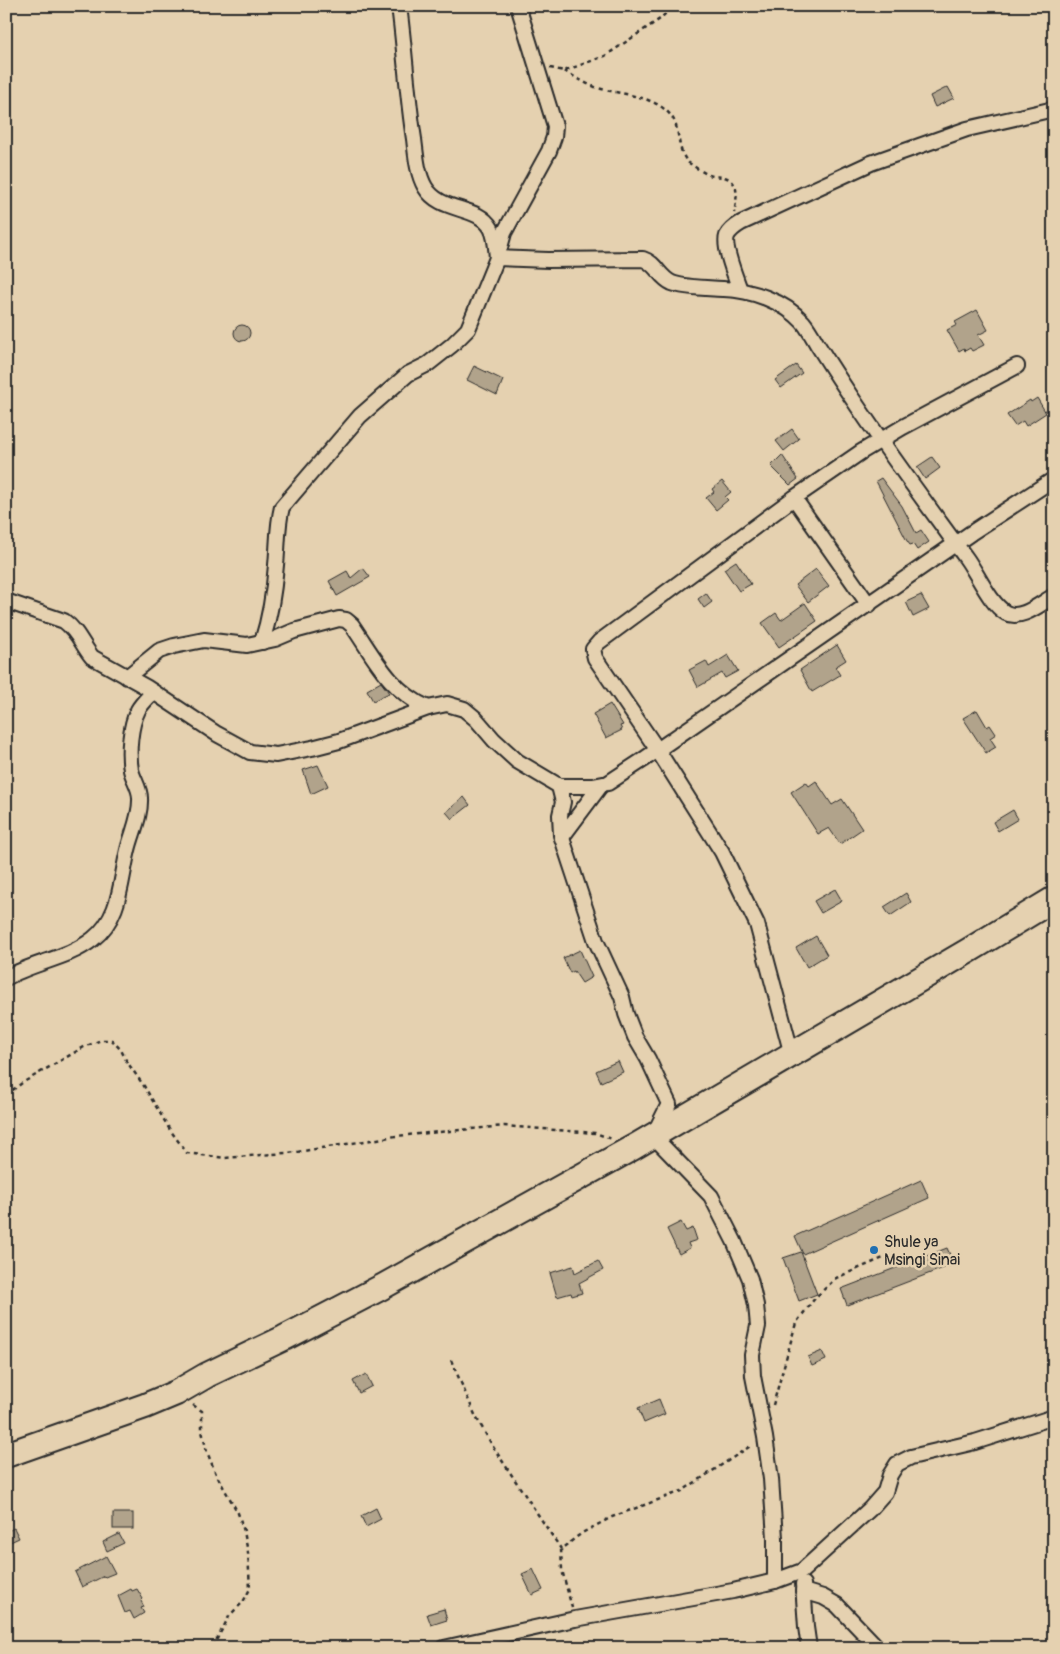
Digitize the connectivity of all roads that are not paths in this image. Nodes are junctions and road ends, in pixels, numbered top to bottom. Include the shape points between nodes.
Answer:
1 (400, 6) edge
2 (518, 6) edge
3 (1054, 109) edge
4 (497, 258) junction
5 (740, 290) junction
6 (1017, 366) dead end
7 (882, 441) junction
8 (1054, 478) edge
9 (794, 498) junction
10 (956, 544) junction
11 (1054, 596) edge
12 (6, 601) edge
13 (869, 605) junction
14 (262, 642) junction
15 (126, 677) junction
16 (153, 692) junction
17 (428, 708) junction
18 (657, 749) junction
19 (601, 785) junction
20 (558, 786) junction
21 (562, 837) junction
22 (1054, 899) edge
23 (6, 978) edge
24 (792, 1055) junction
25 (644, 1141) junction
26 (1054, 1417) edge
27 (6, 1455) edge
28 (802, 1571) junction
29 (775, 1581) junction
30 (803, 1591) junction
31 (444, 1648) edge
32 (809, 1648) edge
33 (878, 1648) edge

1 - 4 street via 408,102 424,185 431,196 443,204 482,218 493,233
2 - 4 street via 555,126 549,150 504,233
3 - 5 street via 967,129 871,163 742,223 727,237 727,248
4 - 5 street via 643,259 653,264 660,275 672,283
4 - 14 street via 468,329 428,364 408,374 360,416 282,506 270,618
5 - 7 street via 780,305 802,322
6 - 7 street
7 - 9 street
7 - 10 street
8 - 10 street
9 - 13 street
9 - 18 street via 593,649 594,658
10 - 11 street via 997,605 1006,613 1022,614
10 - 13 street
12 - 15 street via 64,621 73,627 92,657
13 - 18 street
14 - 15 street via 247,645 204,640 183,644 159,651
14 - 17 street via 339,618 346,620 389,680 403,694
15 - 16 street
16 - 17 street via 250,752 276,755 339,741
16 - 23 street via 139,708 134,721 130,762 140,799 123,881 110,922 76,950
17 - 20 street via 447,704 464,709 517,761
18 - 19 street
18 - 24 street via 722,852 757,924
19 - 20 street
19 - 21 street
20 - 21 street via 563,802
21 - 25 street via 596,941 622,997 635,1037 669,1104
22 - 24 highway
24 - 25 highway
25 - 27 highway via 382,1287 176,1393
25 - 29 street via 711,1196 750,1279 758,1326 752,1355 753,1376 765,1437 773,1506
26 - 28 street via 897,1464 885,1492 870,1509
28 - 29 street
28 - 30 street
29 - 31 street
30 - 32 street
30 - 33 street via 837,1605

